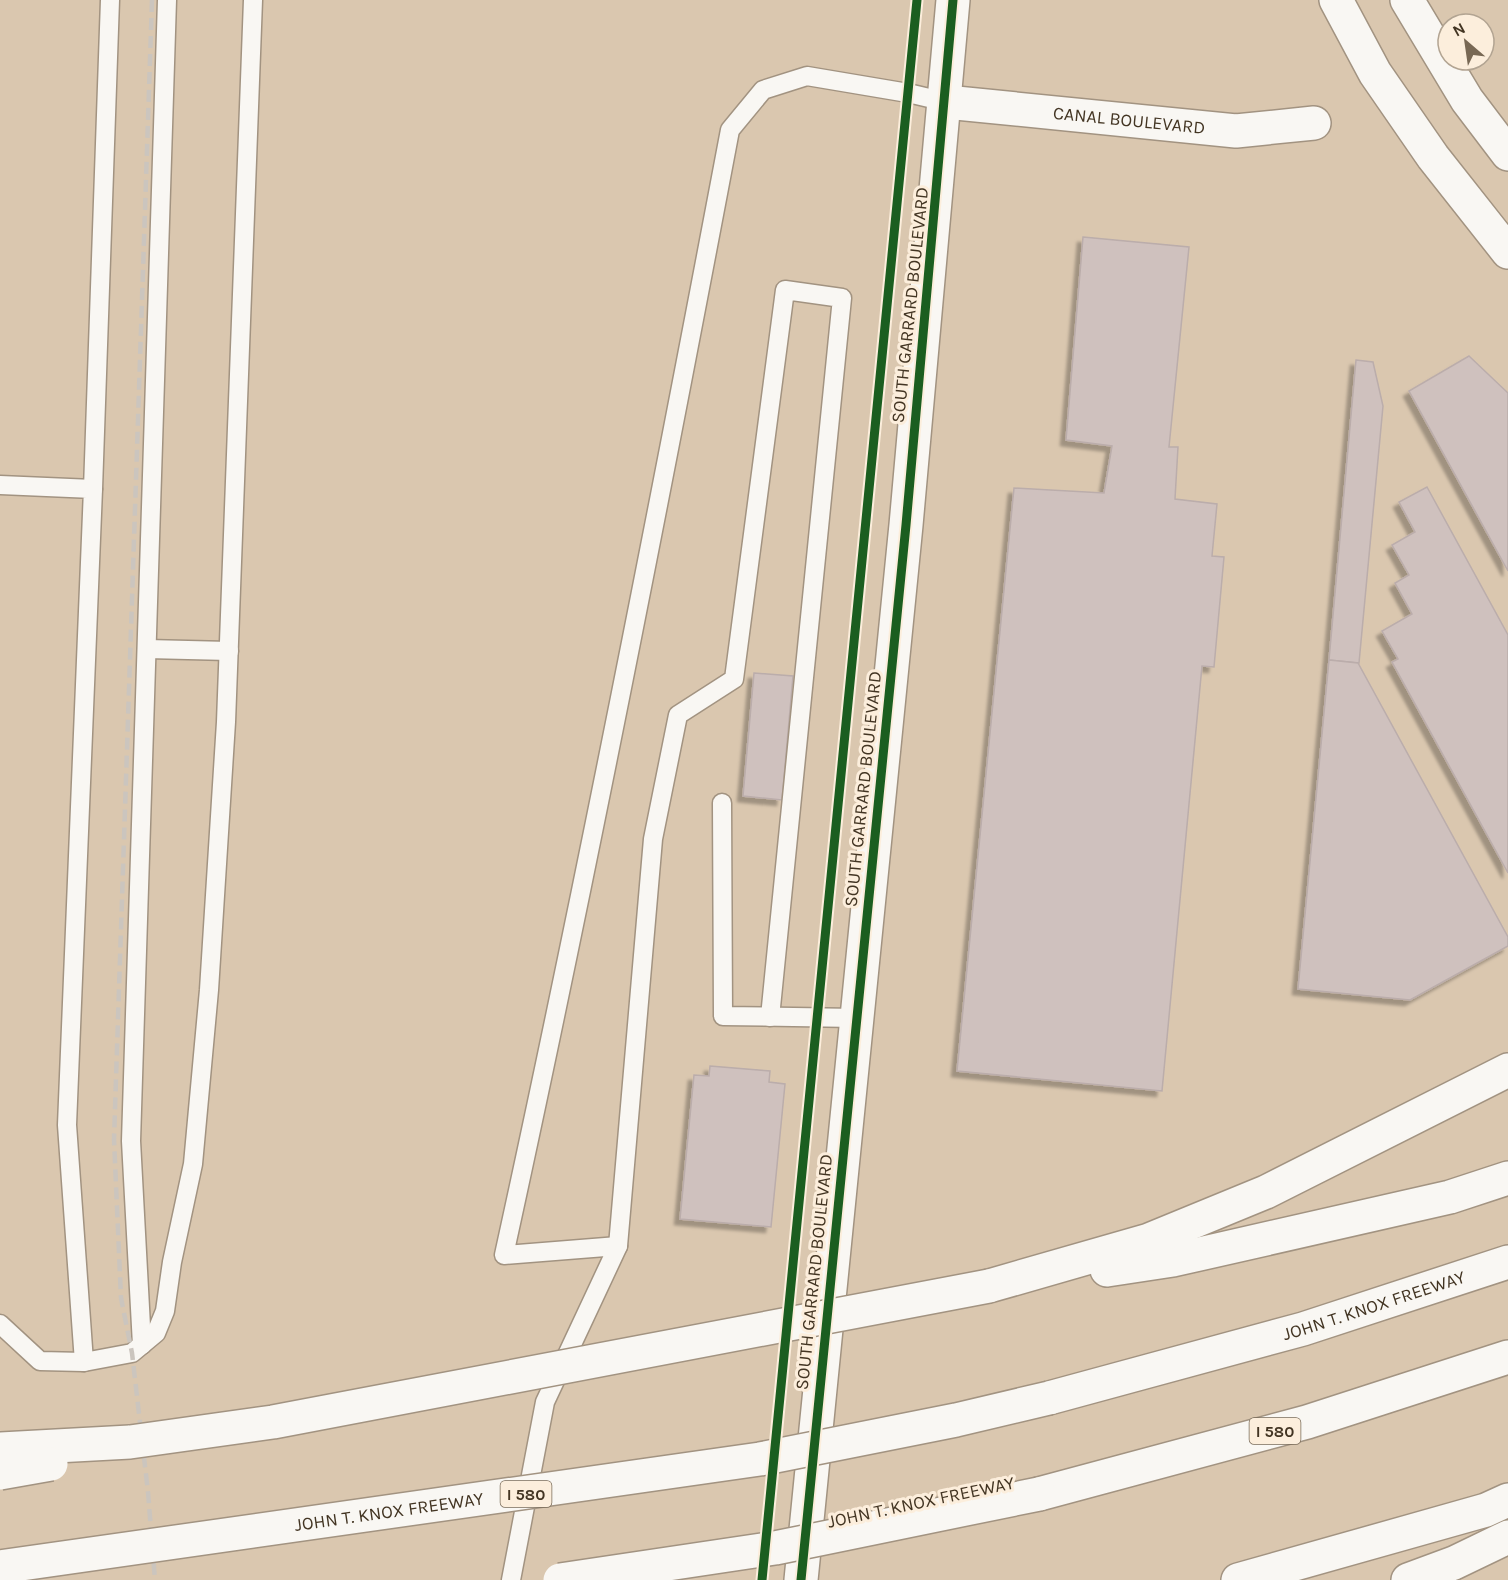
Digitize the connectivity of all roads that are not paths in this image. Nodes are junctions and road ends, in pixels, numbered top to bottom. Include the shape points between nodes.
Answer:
1 (110, 0) edge
2 (167, 0) edge
3 (253, 0) edge
4 (953, 0) edge
5 (1336, 0) edge
6 (1407, 0) edge
7 (946, 102) junction
8 (1314, 123) dead end
9 (1508, 154) edge
10 (1508, 252) edge
11 (0, 485) edge
12 (93, 489) junction
13 (147, 649) junction
14 (229, 651) junction
15 (722, 803) dead end
16 (770, 1017) junction
17 (857, 1018) junction
18 (1508, 1070) edge
19 (1508, 1178) edge
20 (618, 1246) junction
21 (1508, 1262) edge
22 (988, 1286) junction
23 (0, 1324) edge
24 (142, 1345) junction
25 (1508, 1357) edge
26 (84, 1362) junction
27 (232, 1429) junction
28 (0, 1449) edge
29 (0, 1473) edge
30 (1508, 1500) edge
31 (1508, 1537) edge
32 (0, 1561) edge
33 (0, 1567) edge
34 (8, 1580) edge
35 (511, 1580) edge
36 (560, 1580) edge
37 (801, 1580) edge
38 (1238, 1580) edge
39 (1408, 1580) edge

1 - 12 lane
2 - 13 lane
3 - 14 lane
4 - 7 main road, SOUTH GARRARD BOULEVARD
5 - 10 main road via 1375,73 1433,157
6 - 9 main road via 1467,100
7 - 8 main road, CANAL BOULEVARD via 1236,131
7 - 17 main road, SOUTH GARRARD BOULEVARD
7 - 20 lane via 807,75 763,90 730,130 577,915 504,1255
11 - 12 lane
12 - 26 lane via 68,1125
13 - 14 lane
13 - 24 lane via 131,1142
14 - 24 lane via 209,990 193,1164 165,1311 156,1333
15 - 16 lane via 723,1016
16 - 17 lane
16 - 20 lane via 842,298 785,290 734,679 678,715 653,839
17 - 37 main road, SOUTH GARRARD BOULEVARD
18 - 22 main road via 1266,1192 1149,1240
19 - 22 main road via 1450,1197 1173,1260
20 - 35 lane via 545,1402
21 - 33 main road, JOHN T. KNOX FREEWAY / I 580, bridge via 1303,1329 945,1422 749,1461
22 - 27 main road, bridge
23 - 26 lane via 40,1361
24 - 26 lane via 132,1353
25 - 36 main road, JOHN T. KNOX FREEWAY / I 580, bridge via 1262,1435 1039,1494 775,1548
27 - 28 main road, bridge via 129,1442
27 - 29 main road, bridge
30 - 38 main road via 1486,1510
31 - 39 main road
32 - 34 lane

